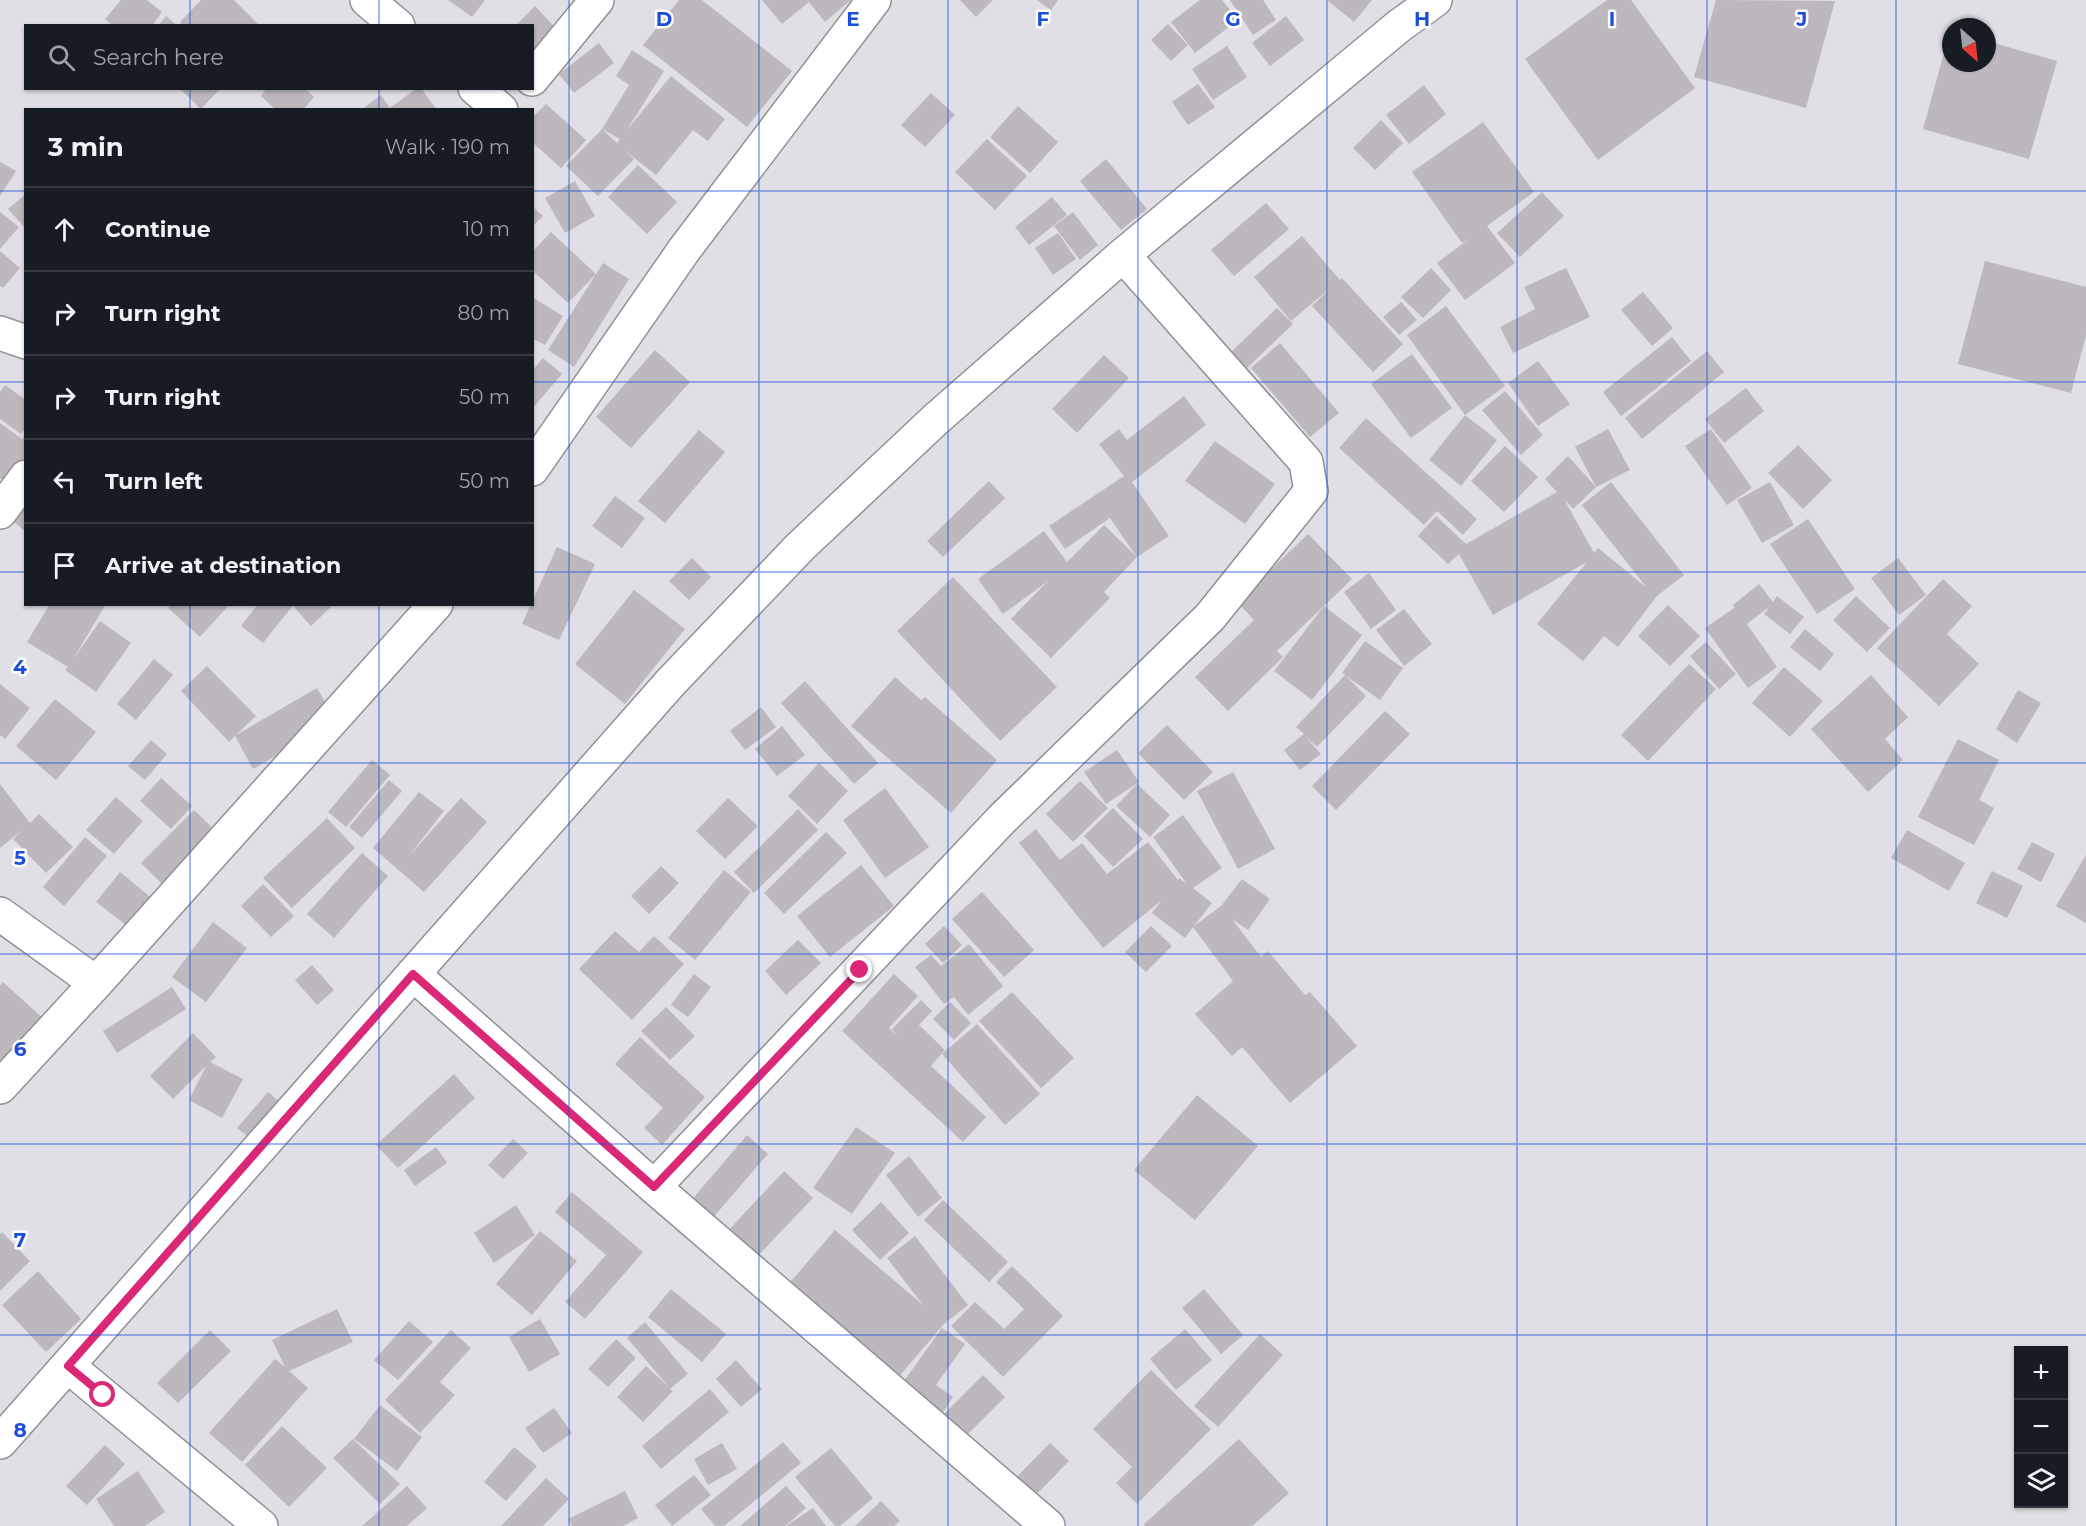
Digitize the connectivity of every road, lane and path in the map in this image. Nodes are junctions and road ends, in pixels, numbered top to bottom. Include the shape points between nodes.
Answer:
1 (367, 0) edge
2 (597, 0) edge
3 (874, 0) edge
4 (1435, 0) edge
5 (396, 24) edge
6 (534, 77) edge
7 (477, 90) edge
8 (523, 90) edge
9 (499, 108) edge
10 (510, 108) edge
11 (1123, 255) junction
12 (0, 333) edge
13 (24, 341) edge
14 (534, 466) edge
15 (24, 480) edge
16 (0, 512) edge
17 (434, 606) edge
18 (0, 914) edge
19 (413, 974) junction
20 (96, 983) junction
21 (0, 1087) edge
22 (654, 1187) junction
23 (68, 1366) junction
24 (0, 1442) edge
25 (261, 1526) edge
26 (1048, 1526) edge

1 - 5 street
2 - 6 street
3 - 14 street via 684,250
4 - 11 street
7 - 9 street
8 - 10 street
11 - 19 street via 935,420 800,547 671,682
11 - 22 street via 1306,462 1311,491 1210,618 1002,819
12 - 13 street
15 - 16 street
17 - 20 street
18 - 20 street
19 - 22 street
19 - 23 street
20 - 21 street
22 - 26 street
23 - 24 street
23 - 25 street

